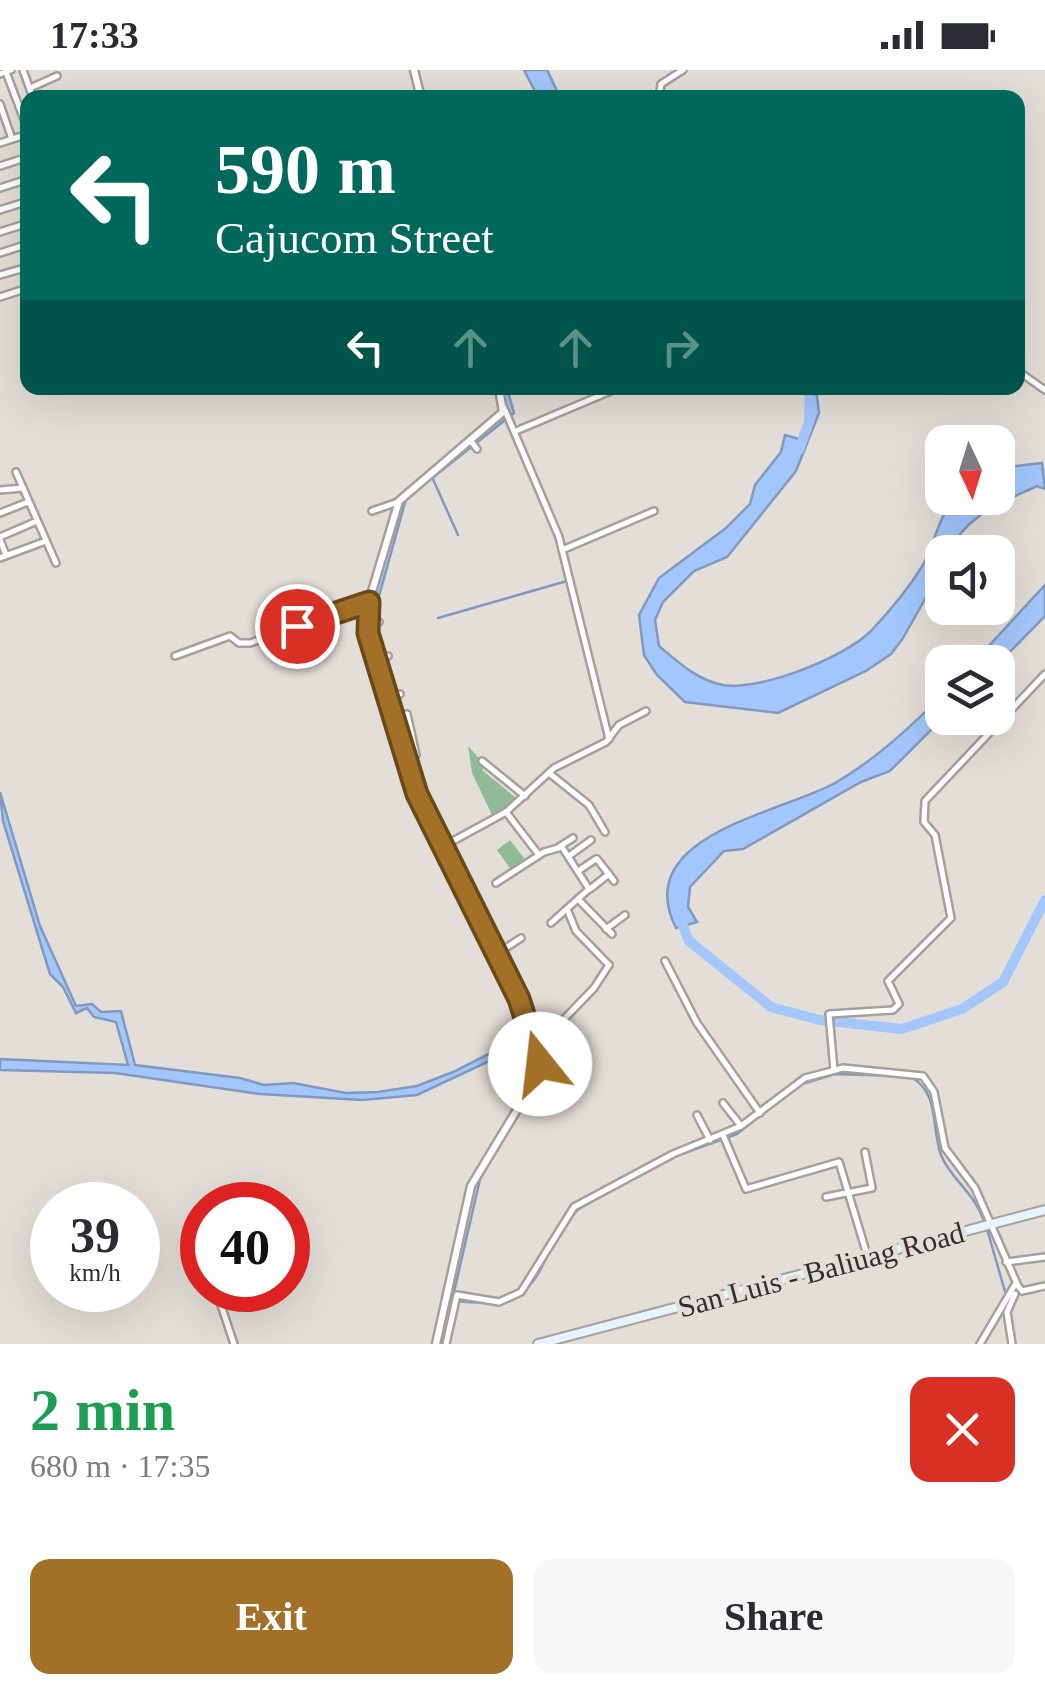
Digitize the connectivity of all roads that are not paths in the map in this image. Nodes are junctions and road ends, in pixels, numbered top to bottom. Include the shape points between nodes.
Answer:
1 (23, 70) edge
2 (682, 70) edge
3 (6, 72) edge
4 (57, 76) dead end
5 (30, 88) joint
6 (660, 90) edge
7 (0, 104) edge
8 (20, 110) edge
9 (20, 136) edge
10 (12, 139) junction
11 (0, 143) edge
12 (501, 395) edge
13 (601, 395) edge
14 (508, 413) junction
15 (516, 431) junction
16 (16, 472) dead end
17 (22, 488) junction
18 (0, 490) edge
19 (28, 502) junction
20 (398, 502) junction
21 (372, 511) dead end
22 (654, 512) dead end
23 (0, 513) edge
24 (37, 520) junction
25 (0, 538) edge
26 (46, 542) junction
27 (562, 550) junction
28 (3, 556) edge
29 (56, 563) dead end
30 (369, 602) junction
31 (368, 620) junction
32 (379, 622) dead end
33 (175, 656) dead end
34 (1045, 674) edge
35 (646, 711) dead end
36 (407, 714) dead end
37 (609, 739) junction
38 (408, 757) junction
39 (482, 761) dead end
40 (550, 773) junction
41 (525, 796) junction
42 (506, 812) junction
43 (605, 832) dead end
44 (573, 838) dead end
45 (591, 840) dead end
46 (444, 845) junction
47 (559, 847) junction
48 (539, 856) junction
49 (568, 857) junction
50 (578, 872) junction
51 (608, 874) junction
52 (614, 881) dead end
53 (496, 883) dead end
54 (590, 889) dead end
55 (578, 899) junction
56 (567, 909) junction
57 (625, 915) dead end
58 (551, 923) dead end
59 (521, 938) dead end
60 (498, 954) junction
61 (665, 960) dead end
62 (538, 1040) junction
63 (834, 1070) junction
64 (722, 1103) dead end
65 (760, 1113) junction
66 (697, 1115) dead end
67 (741, 1126) junction
68 (710, 1140) junction
69 (724, 1140) junction
70 (865, 1152) dead end
71 (850, 1195) junction
72 (826, 1197) dead end
73 (1045, 1210) edge
74 (992, 1224) junction
75 (1045, 1257) edge
76 (868, 1258) junction
77 (1006, 1262) junction
78 (1017, 1285) junction
79 (1045, 1286) edge
80 (223, 1312) edge
81 (234, 1344) edge
82 (436, 1344) edge
83 (446, 1344) edge
84 (538, 1344) edge
85 (980, 1344) edge
86 (1012, 1344) edge

1 - 5 street
2 - 6 street
3 - 8 street
4 - 5 street
7 - 10 street
9 - 10 street
10 - 11 street
12 - 14 street
13 - 15 street
14 - 15 street
14 - 20 street
15 - 27 street
16 - 17 street
17 - 18 street
17 - 19 street
19 - 23 street
19 - 24 street
20 - 21 street
20 - 30 street
22 - 27 street
24 - 25 street
24 - 26 street
25 - 28 street
26 - 28 street
26 - 29 street
27 - 37 street
30 - 31 street
30 - 33 street via 250,643 231,636
31 - 32 street
31 - 38 street
34 - 63 street via 924,801 951,918 888,981 899,1004 894,1010 829,1014
35 - 37 street
36 - 38 street via 416,754
37 - 40 street
38 - 46 street
39 - 41 street
40 - 41 street
40 - 43 street via 589,806
41 - 42 street
42 - 46 street
42 - 48 street
44 - 47 street
45 - 49 street
46 - 60 street
47 - 48 street
47 - 49 street
48 - 53 street
49 - 50 street
50 - 51 street via 599,858
50 - 55 street via 589,888
51 - 52 street
51 - 54 street
55 - 56 street
55 - 57 street via 609,931
56 - 58 street
56 - 62 street via 576,931 610,966
59 - 60 street
60 - 62 street
61 - 65 street via 696,1023
62 - 82 street via 544,1061 471,1186
63 - 65 street via 784,1090
63 - 74 street via 923,1076 934,1092 945,1148
64 - 67 street
65 - 67 street
66 - 68 street
67 - 69 street
68 - 69 street
68 - 83 street via 574,1206 520,1292 499,1302 457,1295
69 - 71 street via 746,1189 840,1162
70 - 71 street via 872,1188
71 - 72 street
71 - 76 street
73 - 74 main road, San Luis - Baliuag Road
74 - 76 main road, San Luis - Baliuag Road
74 - 77 street
75 - 77 street
76 - 84 main road, San Luis - Baliuag Road
77 - 78 street
78 - 79 street via 1022,1291
78 - 85 street
78 - 86 street via 1008,1320
80 - 81 street

